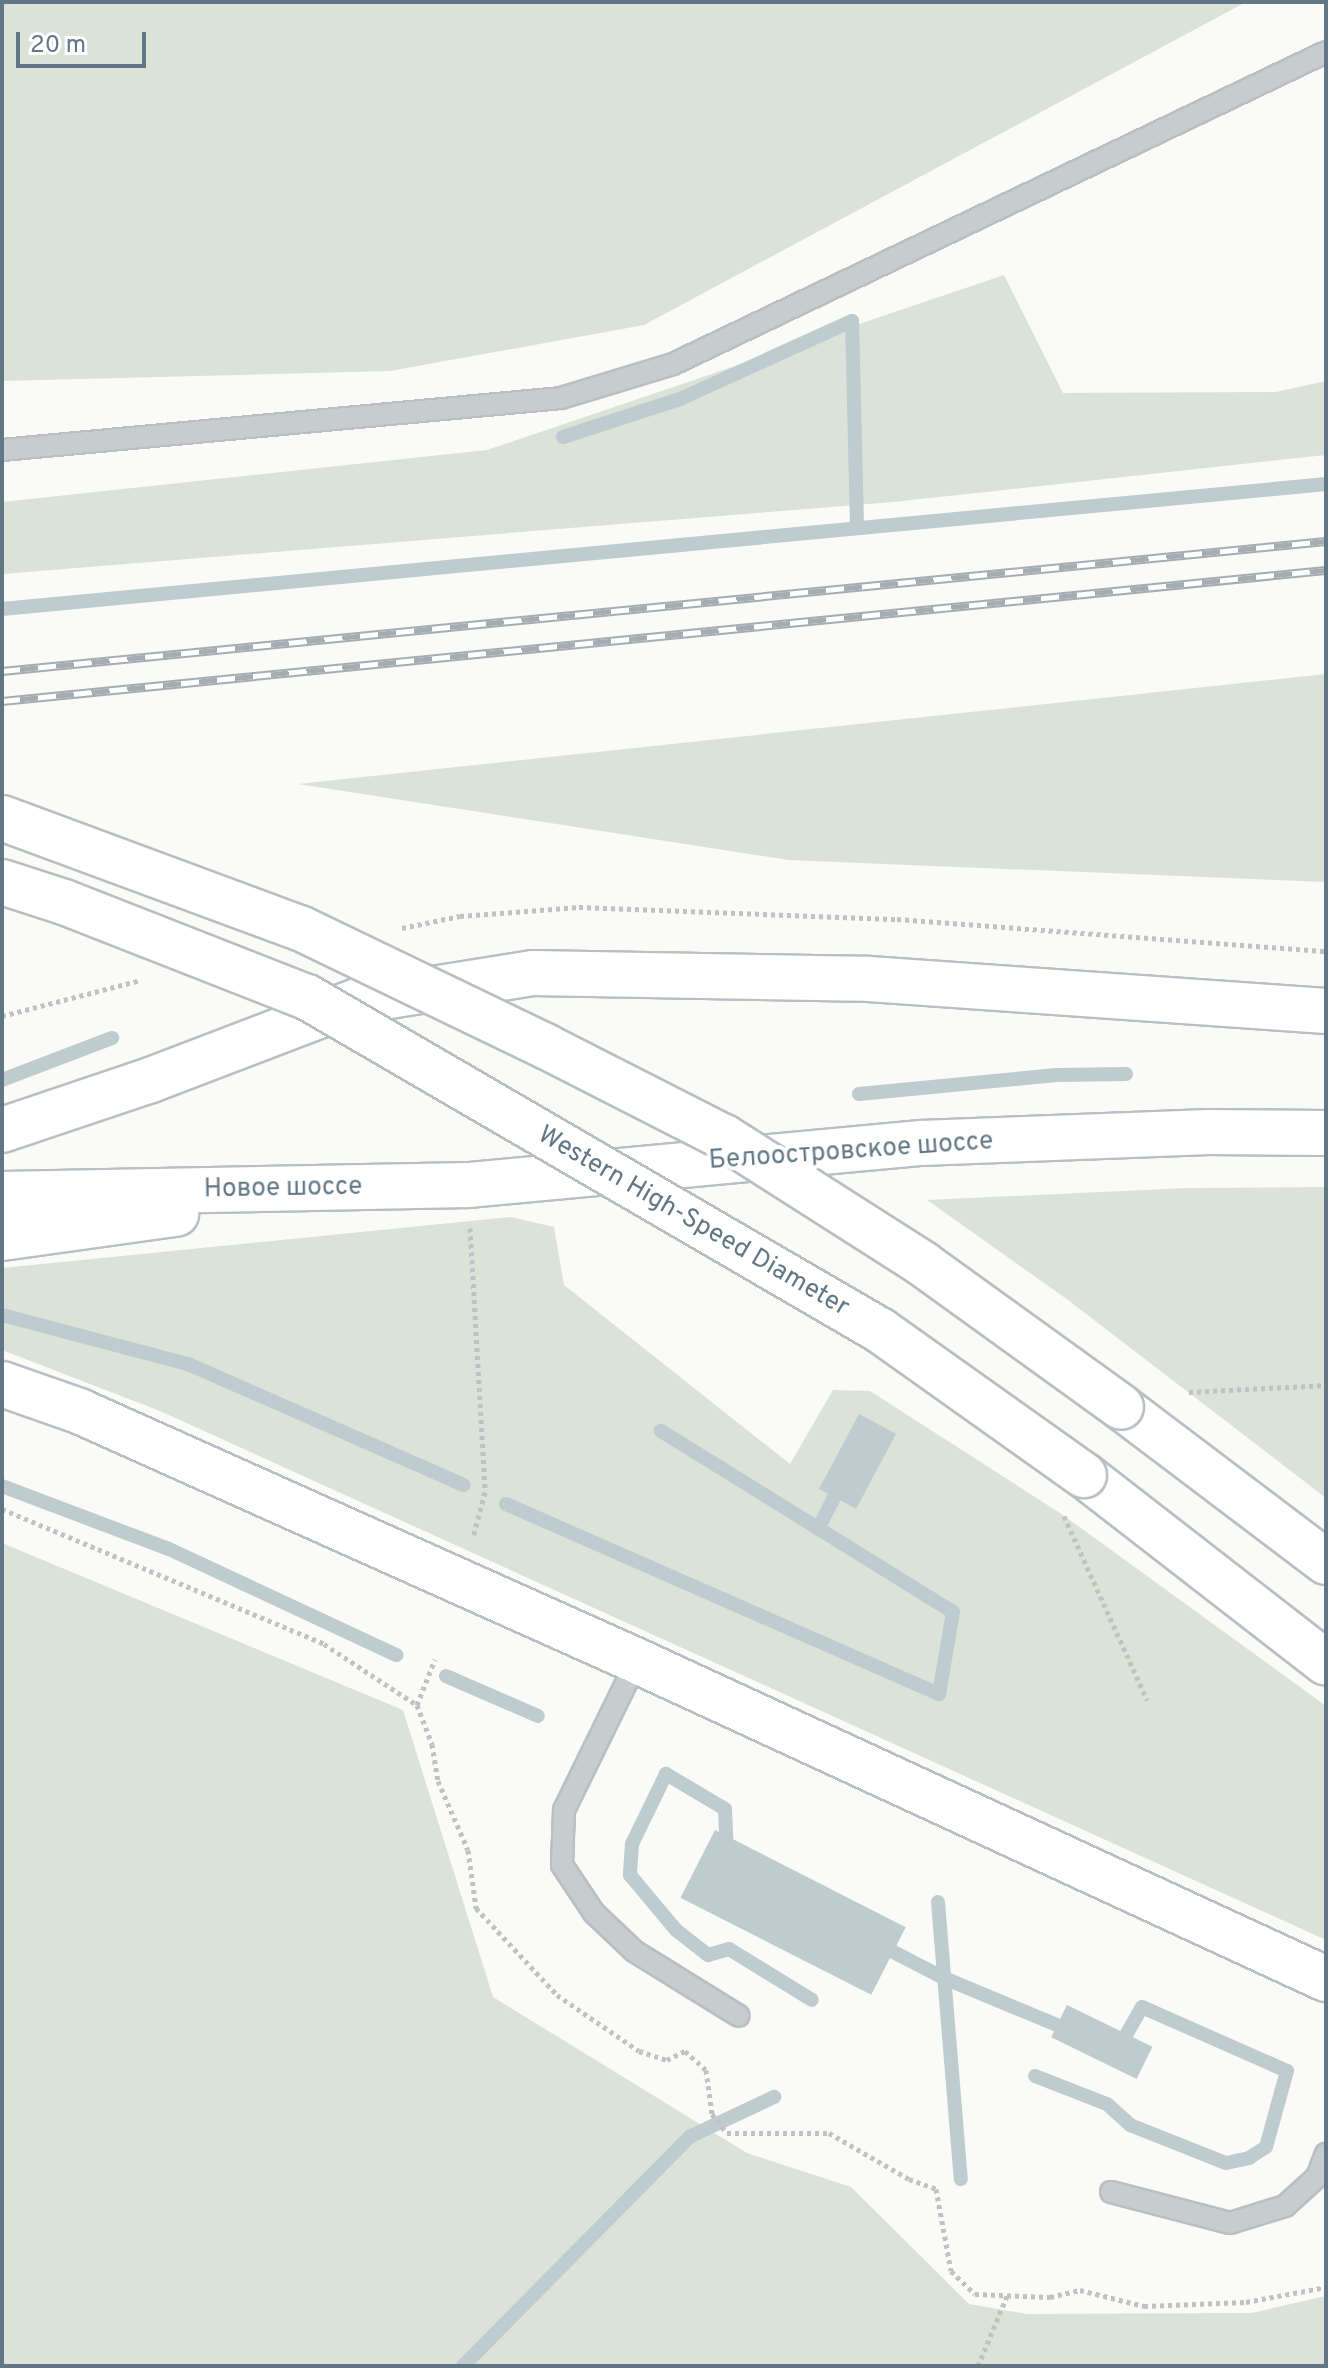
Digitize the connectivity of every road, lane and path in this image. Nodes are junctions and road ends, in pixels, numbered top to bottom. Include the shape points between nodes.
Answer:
1 (1326, 52) edge
2 (2, 450) edge
3 (2, 818) edge
4 (2, 882) edge
5 (1326, 1011) edge
6 (2, 1130) edge
7 (1326, 1133) edge
8 (377, 1187) junction
9 (2, 1194) edge
10 (470, 1216) dead end
11 (2, 1238) edge
12 (2, 1384) edge
13 (1326, 1385) edge
14 (1189, 1392) dead end
15 (2, 1509) edge
16 (1063, 1515) dead end
17 (473, 1537) dead end
18 (1326, 1562) edge
19 (435, 1659) dead end
20 (637, 1661) junction
21 (1326, 1663) edge
22 (1147, 1700) dead end
23 (417, 1705) junction
24 (1326, 1979) edge
25 (739, 2016) dead end
26 (1326, 2154) edge
27 (1111, 2192) dead end
28 (1326, 2287) edge
29 (1007, 2296) junction
30 (978, 2366) edge

1 - 2 lane via 673,364 561,398
3 - 18 main road, bridge via 300,928 724,1137 923,1264
4 - 21 main road, Western High-Speed Diameter, bridge via 307,997 881,1331 1084,1475
5 - 6 main road via 869,979 533,973 358,1001
7 - 8 main road, Белоостровское шоссе via 921,1143 468,1185
8 - 9 main road, Новое шоссе
8 - 11 main road, Новое шоссе
10 - 17 path via 485,1492
12 - 20 main road via 79,1411
13 - 14 path
15 - 23 path via 324,1644
16 - 22 path
19 - 23 path
20 - 24 main road
20 - 25 lane via 564,1810 562,1865 594,1913 634,1951
23 - 29 path via 432,1744 438,1781 468,1850 476,1908 557,1995 639,2051 667,2060 685,2051 706,2070 712,2114 727,2133 829,2133 936,2189 951,2271 975,2294
26 - 27 lane via 1317,2177 1285,2206 1230,2223
28 - 29 path via 1246,2302 1144,2306 1080,2290 1050,2297
29 - 30 path

